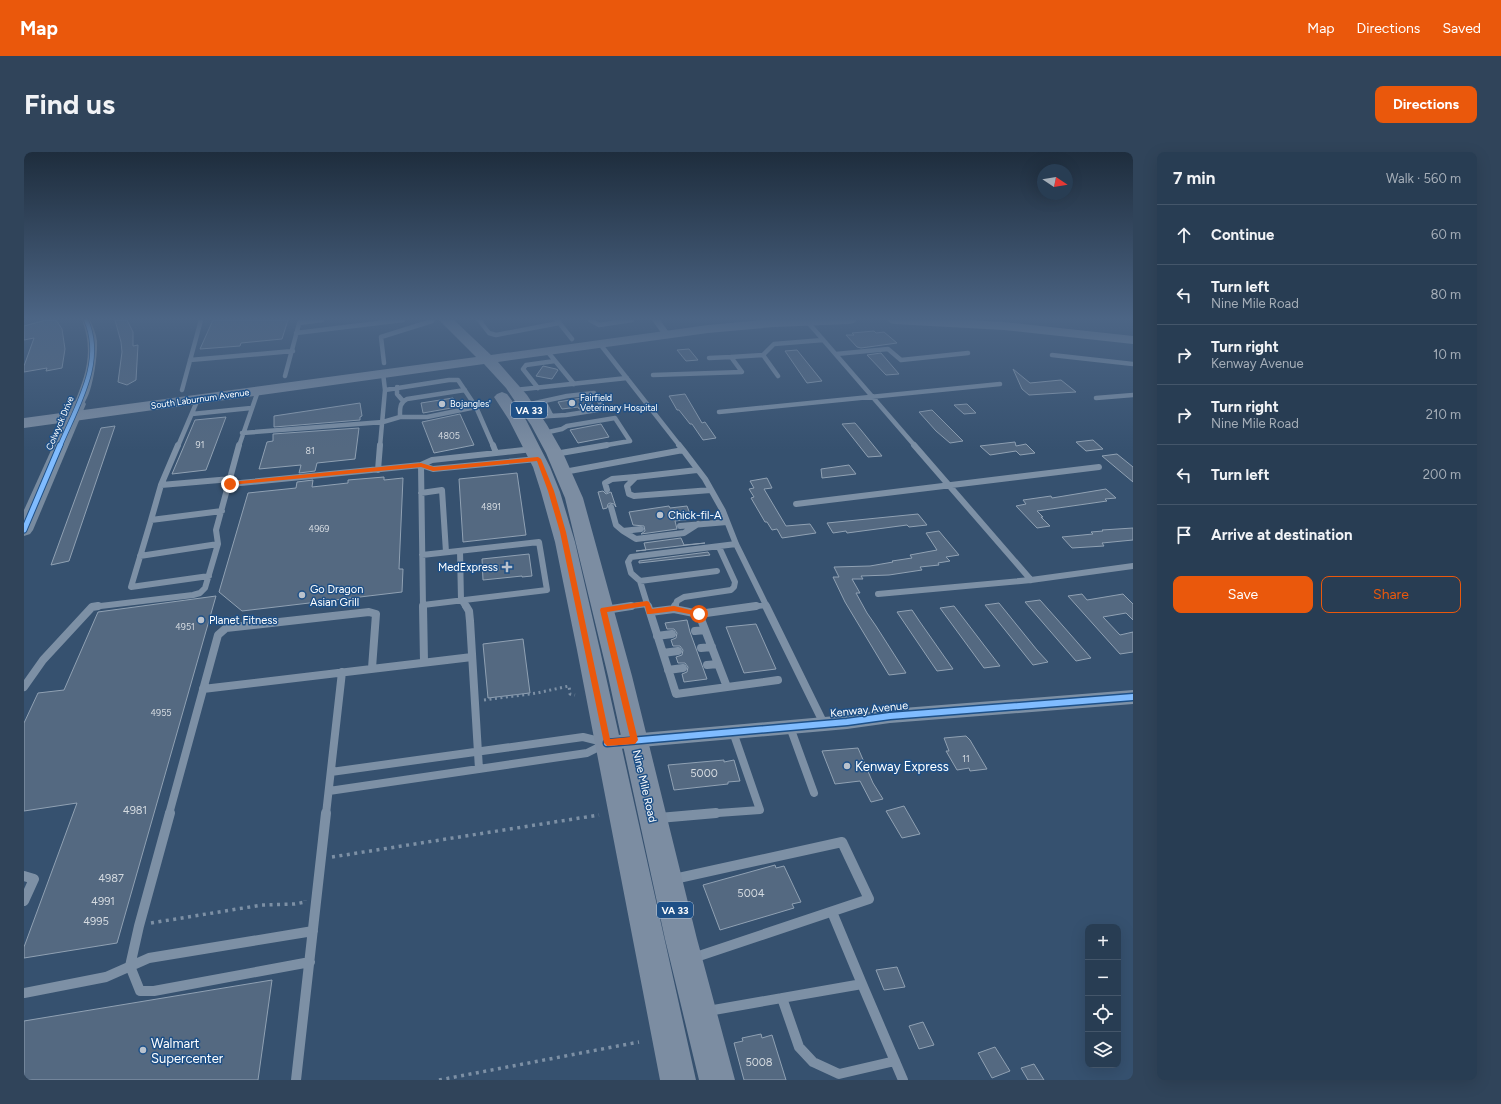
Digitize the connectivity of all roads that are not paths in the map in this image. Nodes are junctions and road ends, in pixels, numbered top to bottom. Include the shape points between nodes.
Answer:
1 (91, 363) edge
2 (189, 363) edge
3 (289, 363) edge
4 (384, 363) edge
5 (420, 363) edge
6 (480, 363) edge
7 (484, 363) edge
8 (531, 363) edge
9 (557, 363) edge
10 (615, 363) edge
11 (736, 363) edge
12 (770, 363) edge
13 (844, 363) edge
14 (384, 368) junction
15 (302, 374) junction
16 (653, 375) dead end
17 (285, 376) junction
18 (778, 376) dead end
19 (627, 378) junction
20 (574, 384) junction
21 (1000, 384) dead end
22 (397, 387) junction
23 (538, 388) junction
24 (182, 390) junction
25 (385, 390) junction
26 (465, 390) junction
27 (515, 390) junction
28 (258, 391) junction
29 (1133, 395) edge
30 (871, 396) junction
31 (1096, 398) dead end
32 (198, 399) junction
33 (403, 401) junction
34 (544, 402) junction
35 (476, 407) junction
36 (251, 408) junction
37 (76, 410) junction
38 (24, 411) edge
39 (719, 412) dead end
40 (192, 414) junction
41 (551, 415) junction
42 (400, 417) junction
43 (534, 418) junction
44 (383, 422) junction
45 (24, 423) edge
46 (242, 433) junction
47 (683, 450) junction
48 (496, 453) junction
49 (542, 454) junction
50 (421, 465) junction
51 (1099, 467) dead end
52 (378, 470) junction
53 (697, 470) junction
54 (564, 472) junction
55 (636, 477) junction
56 (230, 481) junction
57 (161, 485) junction
58 (949, 486) junction
59 (607, 490) dead end
60 (711, 490) junction
61 (421, 493) junction
62 (796, 504) dead end
63 (29, 507) edge
64 (611, 507) dead end
65 (222, 511) junction
66 (151, 520) junction
67 (727, 522) junction
68 (698, 524) junction
69 (680, 526) dead end
70 (642, 529) dead end
71 (24, 530) edge
72 (623, 531) junction
73 (218, 544) junction
74 (736, 544) junction
75 (719, 547) junction
76 (460, 551) junction
77 (446, 552) junction
78 (422, 555) junction
79 (140, 556) junction
80 (1133, 566) edge
81 (717, 571) dead end
82 (209, 576) junction
83 (1031, 580) junction
84 (640, 581) junction
85 (878, 594) dead end
86 (462, 600) junction
87 (647, 604) junction
88 (423, 605) junction
89 (766, 605) junction
90 (674, 609) junction
91 (603, 610) junction
92 (650, 612) junction
93 (699, 614) junction
94 (705, 630) junction
95 (695, 631) dead end
96 (672, 634) dead end
97 (657, 636) junction
98 (712, 647) junction
99 (701, 648) dead end
100 (678, 651) dead end
101 (663, 653) junction
102 (472, 657) junction
103 (424, 662) junction
104 (718, 664) junction
105 (707, 665) dead end
106 (372, 668) junction
107 (683, 668) dead end
108 (668, 670) junction
109 (342, 672) junction
110 (778, 680) dead end
111 (24, 687) edge
112 (727, 687) junction
113 (203, 689) junction
114 (1133, 697) edge
115 (824, 724) junction
116 (790, 727) junction
117 (734, 732) junction
118 (621, 742) junction
119 (477, 752) junction
120 (479, 769) junction
121 (331, 772) junction
122 (328, 791) junction
123 (814, 793) dead end
124 (653, 818) junction
125 (24, 876) edge
126 (668, 881) junction
127 (24, 901) edge
128 (832, 912) junction
129 (313, 931) junction
130 (687, 960) junction
131 (310, 962) junction
132 (130, 966) junction
133 (862, 984) junction
134 (24, 993) edge
135 (782, 998) junction
136 (700, 1012) junction
137 (895, 1061) junction
138 (296, 1080) edge
139 (678, 1080) edge
140 (717, 1080) edge
141 (903, 1080) edge

1 - 37 street, Colwyck Drive via 88,379
2 - 24 lane
3 - 17 lane
4 - 14 lane
5 - 14 main road, South Laburnum Avenue
6 - 49 main road, Nine Mile Road / VA 33
7 - 27 main road, Nine Mile Road / VA 33
8 - 23 lane via 524,369
9 - 20 lane
10 - 19 lane
11 - 16 lane via 742,372
12 - 18 lane
13 - 30 lane
14 - 15 main road, South Laburnum Avenue
14 - 25 lane
14 - 28 main road, South Laburnum Avenue
15 - 17 main road, South Laburnum Avenue
15 - 28 main road via 290,380 271,382
17 - 24 main road, South Laburnum Avenue
19 - 20 lane
19 - 47 lane
20 - 23 lane
21 - 30 lane
22 - 25 lane
22 - 26 lane via 454,379 458,380
22 - 33 lane via 397,394
23 - 27 lane
24 - 37 main road, South Laburnum Avenue
25 - 44 lane
26 - 33 lane
26 - 35 lane
27 - 43 main road, Nine Mile Road / VA 33
28 - 32 main road, South Laburnum Avenue
28 - 36 lane
29 - 31 lane
30 - 39 lane
30 - 58 lane
32 - 37 main road, South Laburnum Avenue
32 - 40 lane
33 - 42 lane via 400,406
34 - 41 lane
34 - 41 lane via 594,393 604,409
34 - 43 lane
35 - 42 lane via 416,418
35 - 48 lane
36 - 40 lane
36 - 46 lane
37 - 38 main road, South Laburnum Avenue
37 - 45 main road, South Laburnum Avenue
37 - 63 street, Colwyck Drive
40 - 57 lane
41 - 43 lane
42 - 44 lane
43 - 49 main road, Nine Mile Road / VA 33
43 - 49 lane via 562,429 615,418 630,441
44 - 46 lane
44 - 52 lane
46 - 56 lane
47 - 53 lane
47 - 54 lane
48 - 49 lane
48 - 50 lane via 432,460
49 - 50 lane via 433,469
49 - 54 main road, Nine Mile Road / VA 33
49 - 118 main road, Nine Mile Road / VA 33
50 - 52 lane
50 - 61 lane
51 - 58 lane
52 - 56 lane
53 - 55 lane
53 - 60 lane
54 - 91 main road, Nine Mile Road / VA 33 via 582,526
55 - 59 lane via 612,479 605,483
55 - 60 lane via 627,486 629,494 634,496
56 - 57 lane
56 - 65 lane
57 - 66 lane
58 - 62 lane
58 - 83 lane
60 - 67 lane
61 - 77 lane via 442,490
61 - 78 lane
63 - 71 street, Colwyck Drive
64 - 72 lane via 616,525
65 - 66 lane
65 - 73 lane via 216,530
66 - 79 lane
67 - 68 lane
67 - 74 lane
68 - 69 lane
68 - 72 lane via 684,533 636,538
70 - 72 lane
73 - 79 lane
73 - 82 lane
74 - 75 lane
74 - 89 lane
75 - 84 lane via 631,557 628,562 631,573
75 - 90 lane via 734,587 731,590 684,597 677,601
76 - 77 lane
76 - 86 lane
76 - 86 lane via 539,542 547,590
77 - 78 lane
78 - 88 lane
79 - 82 lane via 131,587
80 - 83 lane
81 - 84 lane
82 - 111 lane via 205,588 193,595 92,607 43,660
83 - 85 lane
84 - 87 lane
86 - 88 lane
86 - 102 lane via 469,611
87 - 91 lane
87 - 92 lane
88 - 103 lane
89 - 93 lane
89 - 115 lane
90 - 92 lane
90 - 93 lane
91 - 118 main road, Nine Mile Road / VA 33
92 - 97 lane
93 - 94 lane
94 - 95 lane
94 - 98 lane
96 - 97 lane
97 - 101 lane
98 - 99 lane
98 - 104 lane
100 - 101 lane
101 - 108 lane
102 - 103 lane
102 - 119 lane
103 - 106 lane
104 - 105 lane
104 - 112 lane
106 - 109 lane
106 - 113 lane via 376,614 369,612 226,628 218,635
107 - 108 lane
108 - 112 lane via 676,694
109 - 113 lane
109 - 121 lane
110 - 112 lane
113 - 132 lane
114 - 115 street, Kenway Avenue via 890,716
115 - 116 street, Kenway Avenue
116 - 117 street, Kenway Avenue
116 - 123 lane
117 - 118 street, Kenway Avenue
117 - 124 lane via 760,810
118 - 119 lane via 583,737
118 - 120 lane via 587,753
118 - 124 main road, Nine Mile Road / VA 33
118 - 139 main road, Nine Mile Road / VA 33
119 - 120 lane
119 - 121 lane
120 - 122 lane
121 - 122 lane
122 - 129 lane
124 - 126 main road, Nine Mile Road / VA 33
125 - 127 lane via 34,879
126 - 128 lane via 842,842 870,899
126 - 130 main road, Nine Mile Road / VA 33
128 - 130 lane
128 - 133 lane
129 - 131 lane
129 - 132 lane via 150,958
130 - 136 main road, Nine Mile Road / VA 33
131 - 132 lane via 147,991 140,991
131 - 138 lane
132 - 134 lane via 106,978
133 - 135 lane
133 - 137 lane
135 - 136 lane
135 - 137 lane via 798,1047 813,1062 839,1074
136 - 140 main road, Nine Mile Road / VA 33
137 - 141 lane

